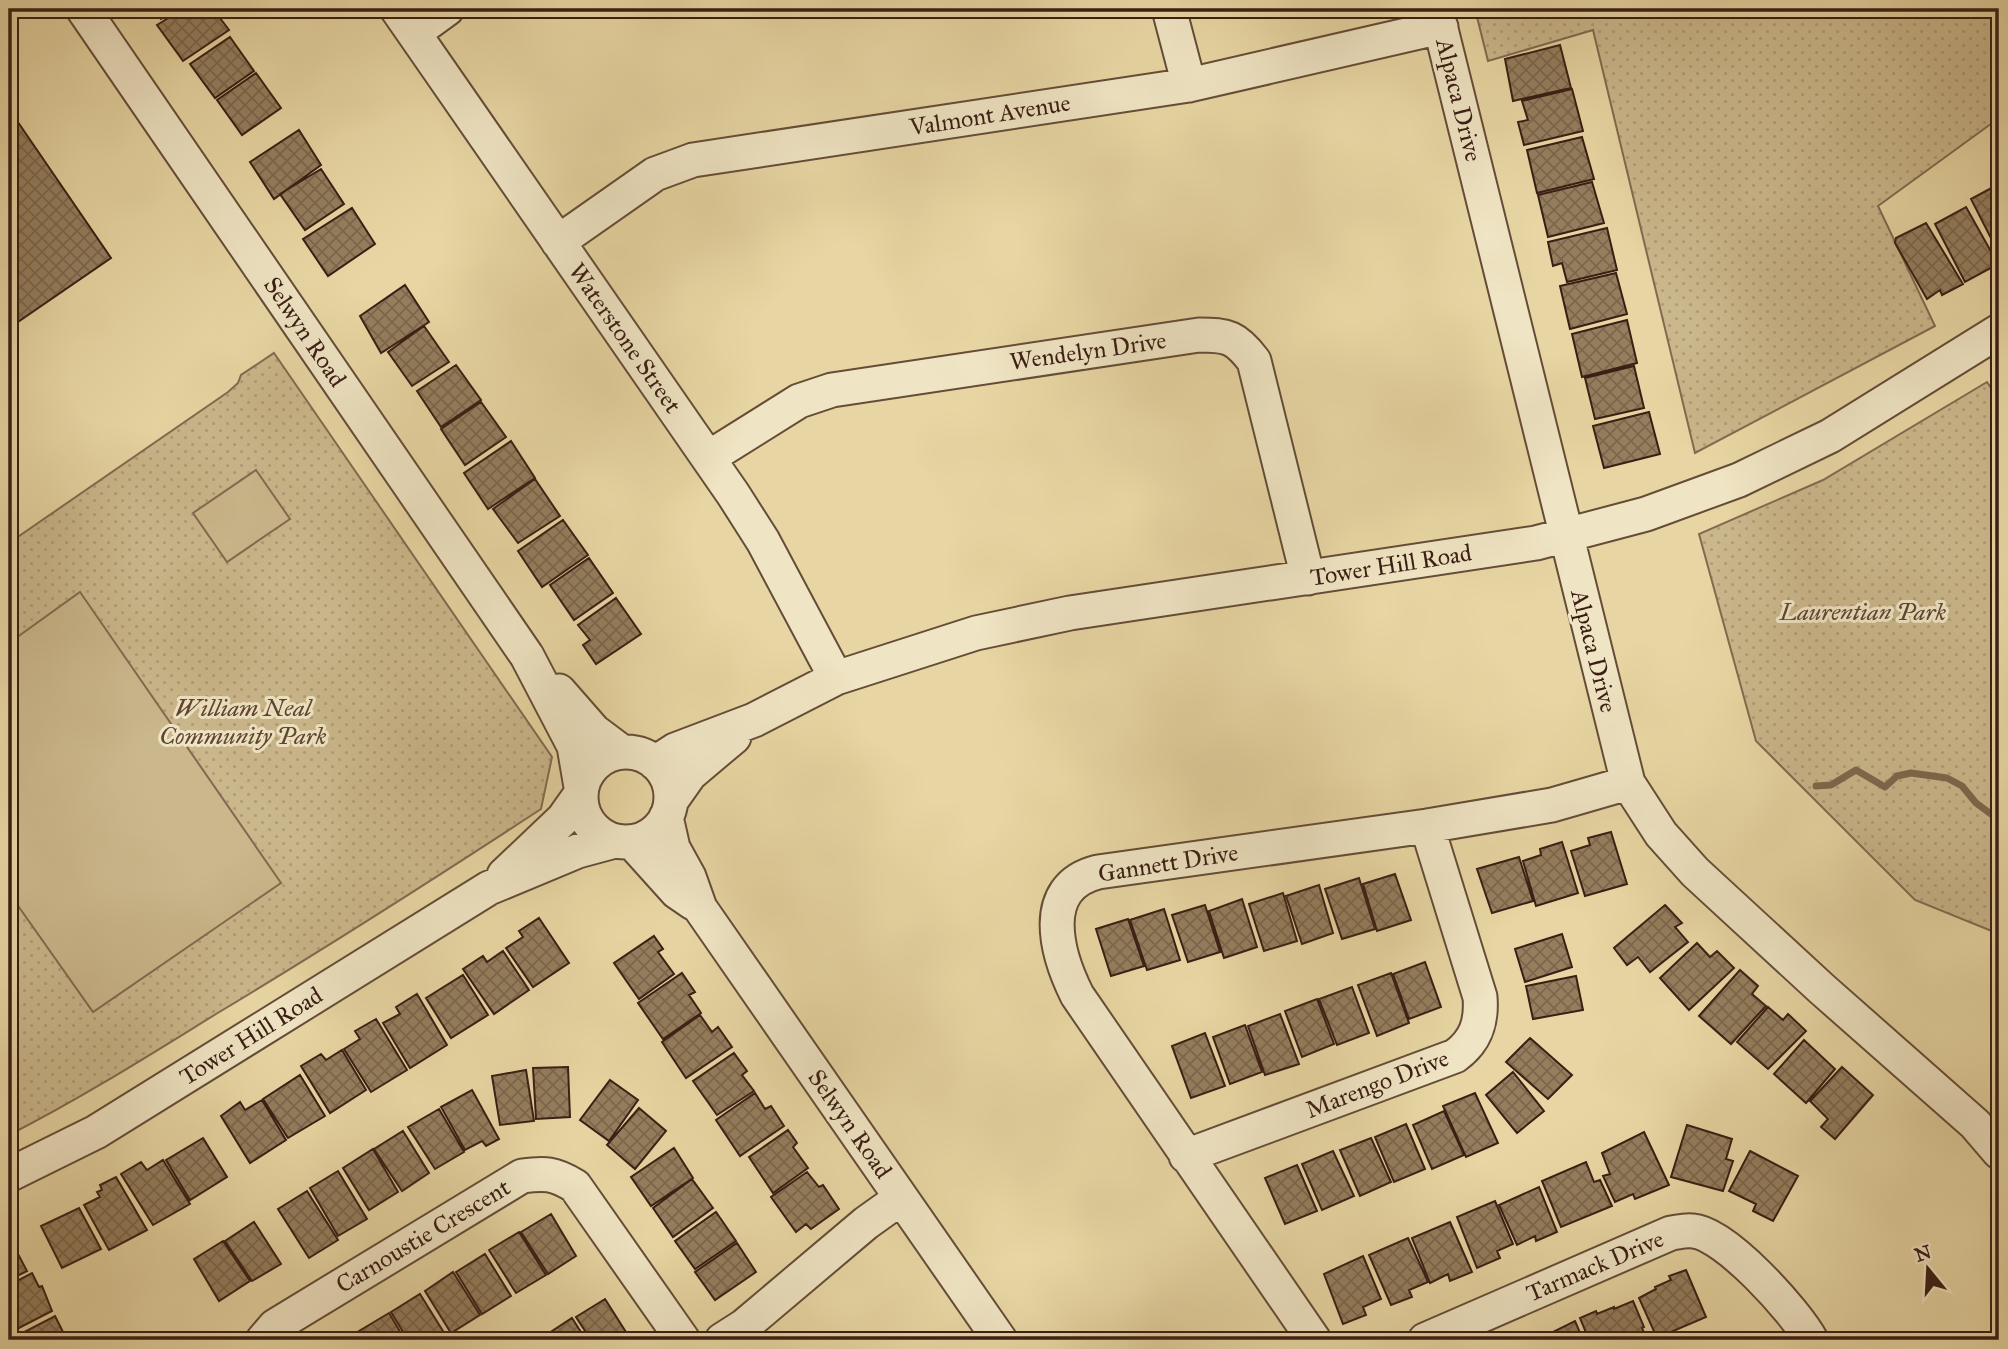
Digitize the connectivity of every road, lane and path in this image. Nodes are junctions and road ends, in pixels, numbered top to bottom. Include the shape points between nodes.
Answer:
1 (83, 9) edge
2 (446, 9) edge
3 (1169, 9) edge
4 (1439, 18) edge
5 (405, 21) edge
6 (1189, 85) junction
7 (558, 242) junction
8 (1999, 331) edge
9 (708, 458) junction
10 (1566, 536) junction
11 (1308, 578) junction
12 (527, 656) junction
13 (836, 678) junction
14 (754, 720) junction
15 (622, 752) junction
16 (655, 763) junction
17 (1628, 783) junction
18 (581, 791) junction
19 (668, 809) junction
20 (1427, 826) junction
21 (624, 842) junction
22 (489, 888) junction
23 (700, 908) junction
24 (1999, 1152) edge
25 (1186, 1156) junction
26 (9, 1175) edge
27 (901, 1198) junction
28 (263, 1340) edge
29 (683, 1340) edge
30 (722, 1340) edge
31 (1000, 1340) edge
32 (1314, 1340) edge
33 (1425, 1340) edge
34 (1811, 1340) edge

1 - 12 street, Selwyn Road
2 - 5 street
3 - 6 street
4 - 6 street, Valmont Avenue
4 - 10 street, Alpaca Drive
5 - 7 street, Waterstone Street
6 - 7 street, Valmont Avenue via 693,160 655,174
7 - 9 street, Waterstone Street
8 - 10 street, Tower Hill Road via 1869,413 1786,458 1700,495
9 - 11 street, Wendelyn Drive via 799,401 832,390 1199,335 1225,335 1242,345 1254,361
9 - 13 street, Waterstone Street via 763,541
10 - 11 street, Tower Hill Road
10 - 17 street, Alpaca Drive
11 - 13 street, Tower Hill Road via 1070,613 976,633
12 - 15 street, Selwyn Road via 594,731
12 - 18 street, Selwyn Road via 574,746
13 - 14 street, Tower Hill Road
14 - 16 street, Tower Hill Road via 675,750
14 - 19 street, Tower Hill Road via 691,774
15 - 16 street
15 - 18 street via 596,763
16 - 19 street via 670,787
17 - 20 street, Gannett Drive via 1552,805
17 - 24 street, Alpaca Drive via 1661,834 1695,872 1975,1124
18 - 21 street via 586,819 594,830
18 - 22 street, Tower Hill Road via 563,819
19 - 21 street via 652,834
19 - 23 street, Selwyn Road via 673,848
20 - 25 street, Marengo Drive via 1480,997 1481,1016 1466,1048
20 - 25 street, Gannett Drive via 1098,872 1083,876 1070,888 1058,907 1057,925 1069,978
21 - 22 street, Tower Hill Road via 578,851
21 - 23 street, Selwyn Road
22 - 26 street, Tower Hill Road via 96,1132
23 - 27 street, Selwyn Road
25 - 32 street, Gannett Drive
27 - 30 street
27 - 31 street, Selwyn Road
28 - 29 street, Carnoustie Crescent via 275,1326 522,1176 546,1173 575,1186
33 - 34 street, Tarmack Drive via 1671,1233 1694,1230 1715,1239 1749,1268 1788,1306

